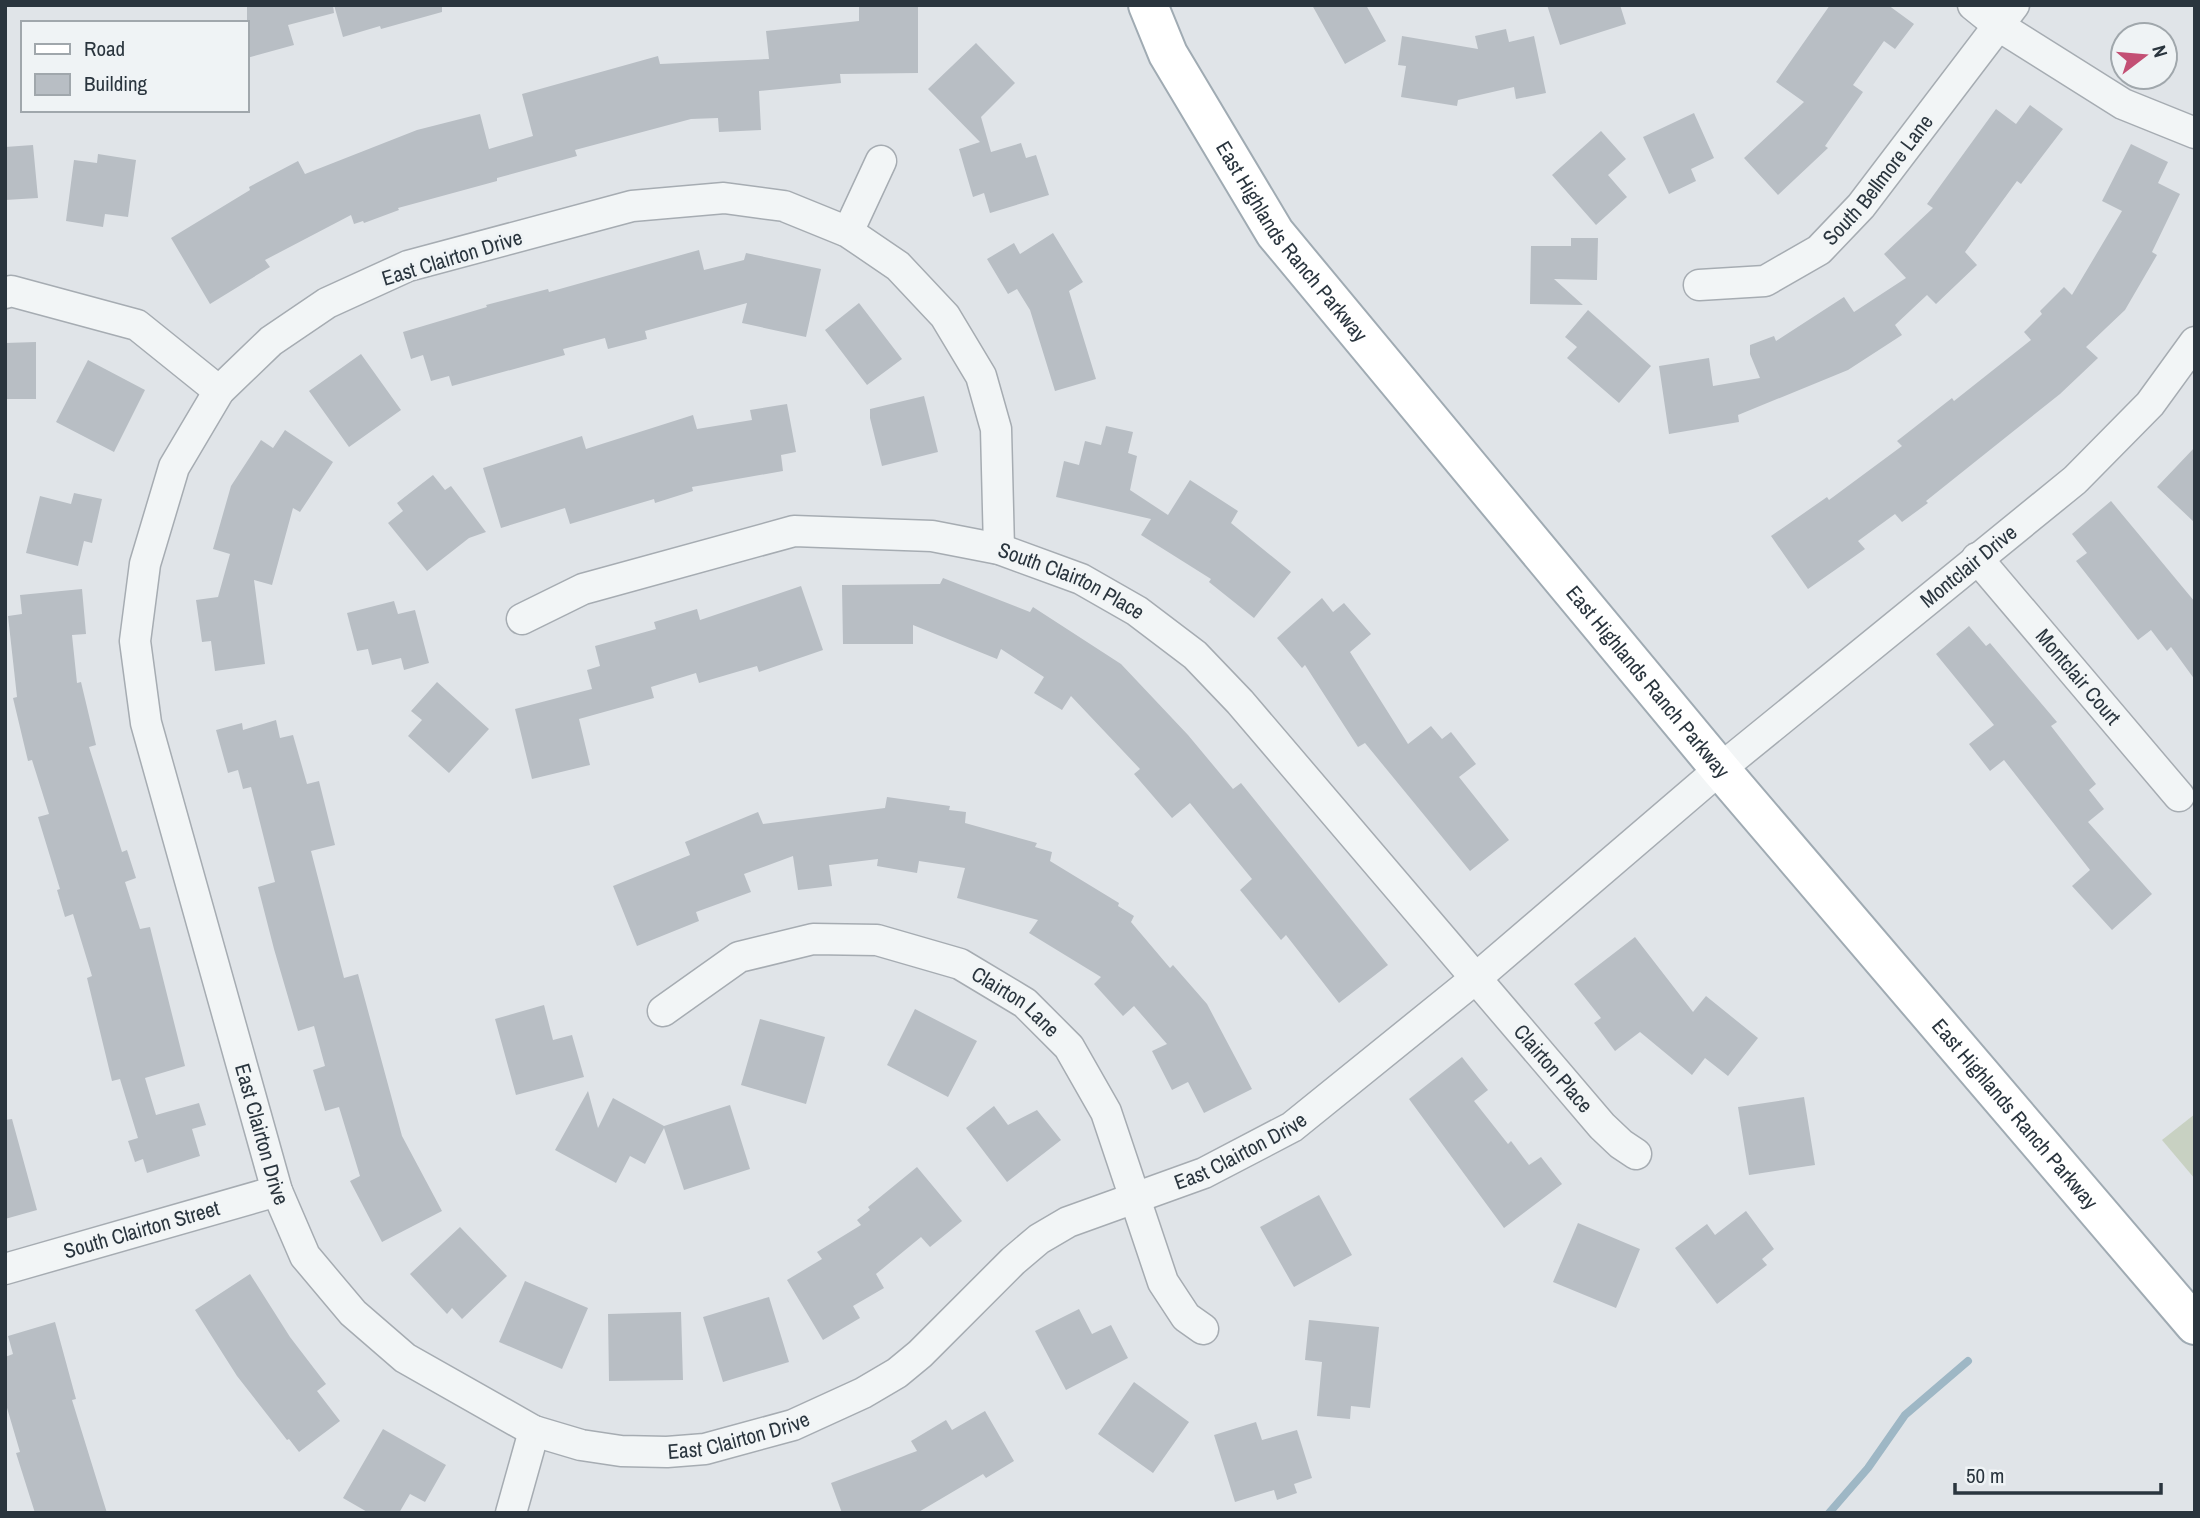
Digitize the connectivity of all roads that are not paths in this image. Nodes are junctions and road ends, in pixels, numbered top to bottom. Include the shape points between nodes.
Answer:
1 (1148, 5) edge
2 (1973, 5) edge
3 (2006, 16) edge
4 (2195, 133) edge
5 (881, 161) dead end
6 (848, 232) junction
7 (1699, 285) dead end
8 (5, 293) edge
9 (2195, 342) edge
10 (219, 391) junction
11 (999, 549) junction
12 (1977, 558) junction
13 (522, 619) dead end
14 (1720, 769) junction
15 (2179, 796) dead end
16 (1475, 979) junction
17 (663, 1011) dead end
18 (1636, 1154) dead end
19 (277, 1191) junction
20 (1136, 1198) junction
21 (5, 1269) edge
22 (2195, 1325) edge
23 (1203, 1329) dead end
24 (534, 1431) junction
25 (511, 1513) edge

1 - 14 main road, East Highlands Ranch Parkway via 1168,54 1275,233
2 - 3 street
3 - 4 street via 2123,104
3 - 7 street, South Bellmore Lane via 1861,206 1819,250 1765,281
5 - 6 street
6 - 10 street, East Clairton Drive via 784,206 724,198 632,206 408,266 327,303 271,341
6 - 11 street, East Clairton Drive via 898,266 945,316 981,376 996,429
8 - 10 street via 136,325
9 - 12 street, Montclair Drive via 2150,404 2075,481
10 - 19 street, East Clairton Drive via 174,467 145,564 135,641 146,723
11 - 13 street, South Clairton Place via 932,536 794,531 583,589
11 - 16 street, South Clairton Place via 1081,579 1137,611 1195,655
12 - 14 street, Montclair Drive
12 - 15 street, Montclair Court
14 - 16 street, East Clairton Drive
14 - 22 main road, East Highlands Ranch Parkway
16 - 18 street, Clairton Place via 1602,1126
16 - 20 street, East Clairton Drive via 1292,1127 1204,1173
17 - 20 street, Clairton Lane via 739,957 813,939 877,940 960,964 1025,1003 1069,1047 1107,1112
19 - 21 street, South Clairton Street
19 - 24 street, East Clairton Drive via 305,1256 353,1313 405,1358
20 - 23 street, Clairton Lane via 1163,1282 1186,1317
20 - 24 street, East Clairton Drive via 1068,1222 1039,1239 897,1373 793,1425 705,1448 667,1452 581,1445
24 - 25 street

